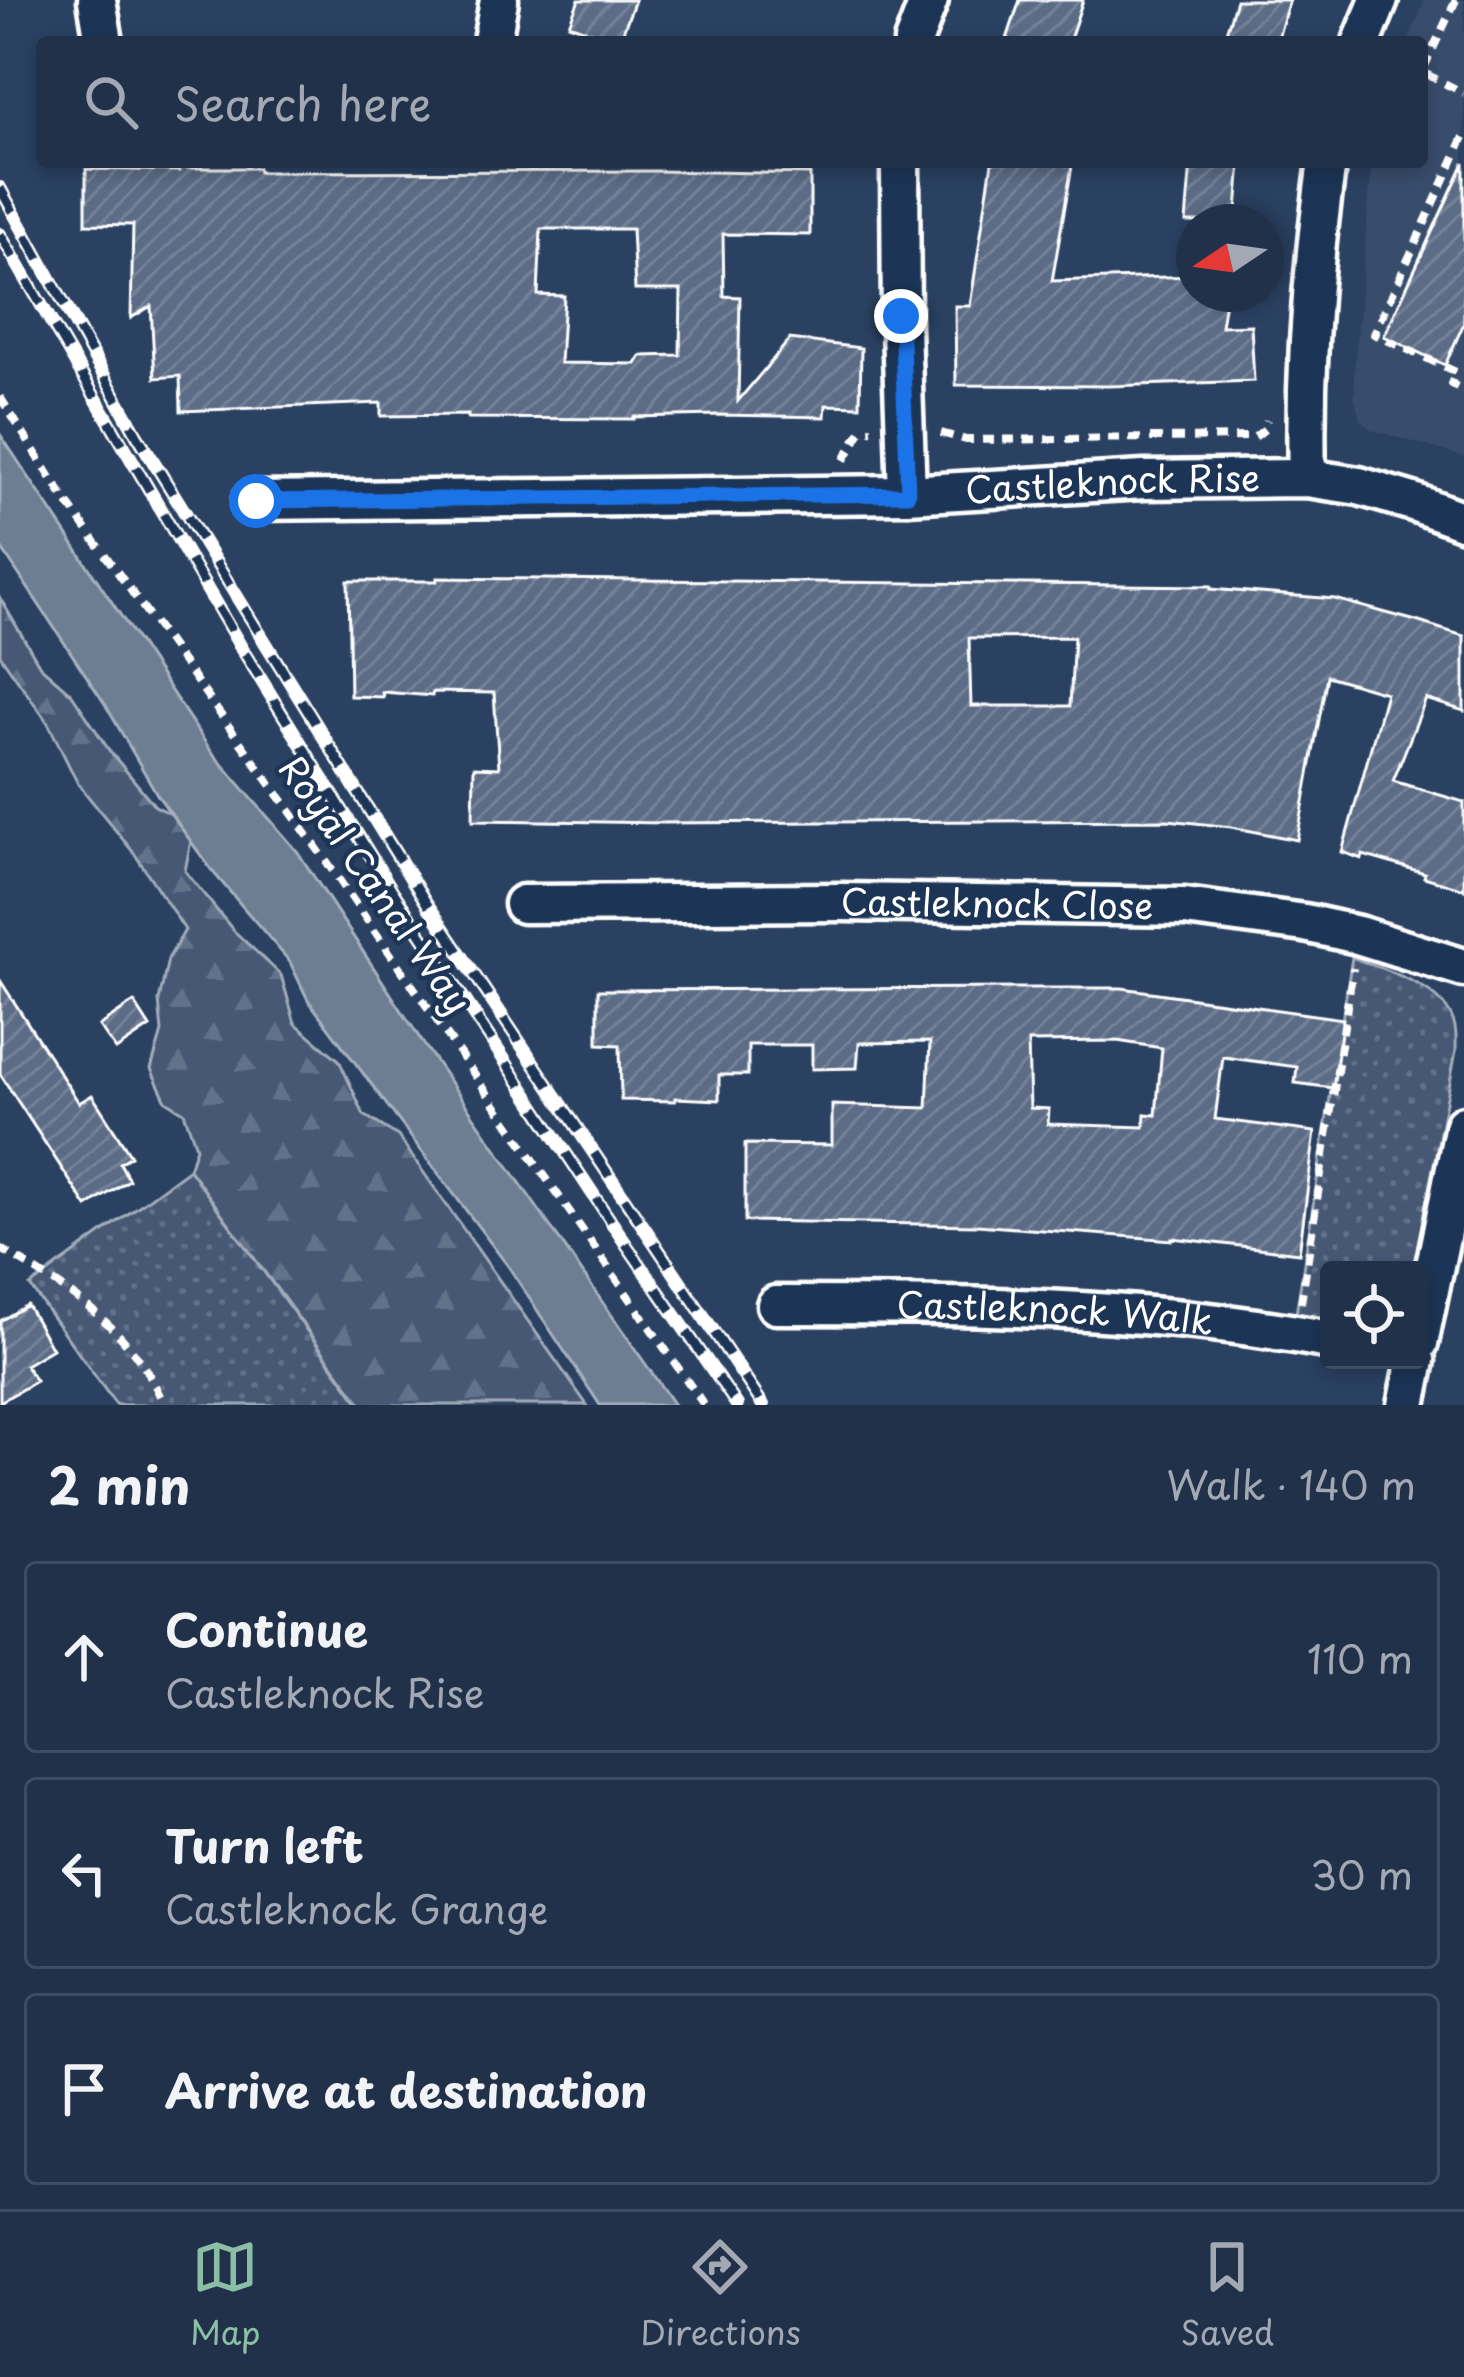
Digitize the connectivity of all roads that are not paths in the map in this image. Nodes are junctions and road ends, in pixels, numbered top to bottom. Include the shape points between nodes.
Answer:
1 (97, 0) edge
2 (499, 0) edge
3 (929, 0) edge
4 (1379, 0) edge
5 (103, 36) edge
6 (493, 36) edge
7 (915, 36) edge
8 (1364, 36) edge
9 (900, 168) edge
10 (1327, 168) edge
11 (1307, 478) junction
12 (908, 494) junction
13 (252, 501) dead end
14 (1464, 521) edge
15 (523, 904) dead end
16 (1464, 968) edge
17 (1464, 1125) edge
18 (1428, 1299) edge
19 (776, 1305) dead end
20 (1313, 1337) edge
21 (1414, 1369) edge
22 (1407, 1405) edge

1 - 5 street
2 - 6 street
3 - 7 street
4 - 8 street
9 - 12 street
10 - 11 street via 1308,347
11 - 12 street, Castleknock Rise
11 - 14 street, Castleknock Rise via 1359,486
12 - 13 street, Castleknock Rise
15 - 16 street, Castleknock Close via 1154,906 1277,917
17 - 18 street
19 - 20 street, Castleknock Walk via 1087,1310
21 - 22 street

